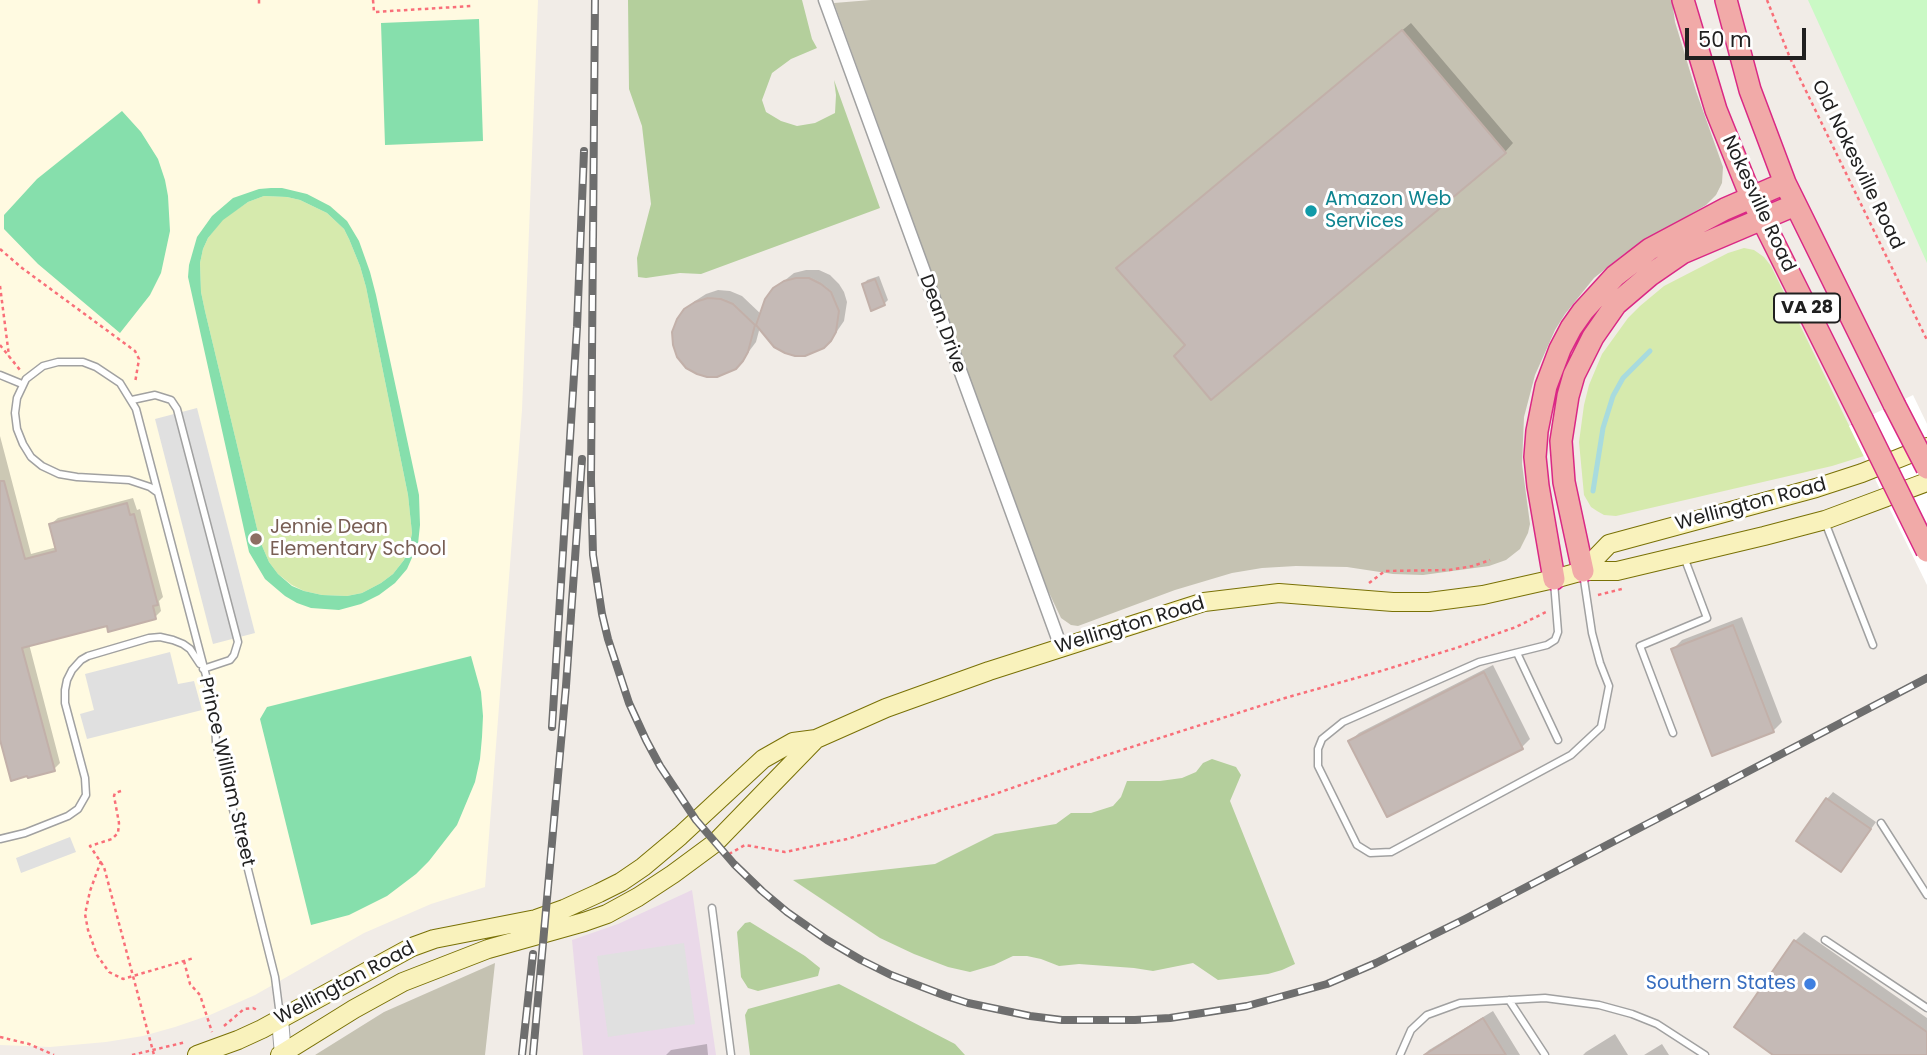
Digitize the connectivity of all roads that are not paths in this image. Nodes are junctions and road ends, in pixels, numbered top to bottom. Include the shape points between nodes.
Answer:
1 (825, 0) edge
2 (1683, 0) edge
3 (1726, 0) edge
4 (1785, 183) junction
5 (1751, 197) junction
6 (1795, 205) junction
7 (1763, 218) junction
8 (0, 375) edge
9 (24, 381) junction
10 (132, 400) junction
11 (1927, 447) edge
12 (1927, 468) edge
13 (1927, 482) edge
14 (157, 492) junction
15 (1825, 520) junction
16 (1927, 551) edge
17 (1684, 556) junction
18 (1583, 571) junction
19 (1554, 579) junction
20 (1873, 645) dead end
21 (1061, 647) junction
22 (1517, 653) junction
23 (203, 669) junction
24 (1673, 733) dead end
25 (816, 739) junction
26 (1558, 740) dead end
27 (1881, 822) dead end
28 (0, 839) edge
29 (1927, 895) edge
30 (712, 908) dead end
31 (1825, 940) dead end
32 (1509, 1000) junction
33 (1927, 1008) edge
34 (280, 1019) junction
35 (1693, 1047) junction
36 (192, 1048) edge
37 (282, 1054) edge
38 (731, 1055) edge
39 (1400, 1055) edge
40 (1545, 1055) edge
41 (1698, 1055) edge
42 (1705, 1055) edge

1 - 21 street, Dean Drive
2 - 5 highway, Nokesville Road / VA 28 via 1716,110
3 - 4 highway, Nokesville Road / VA 28 via 1750,90
4 - 5 highway
4 - 6 highway, Nokesville Road / VA 28
5 - 7 highway, Nokesville Road / VA 28
5 - 19 highway via 1632,262 1601,290 1566,338 1546,386 1536,431 1538,486
6 - 7 highway
6 - 12 highway, Nokesville Road / VA 28, bridge
7 - 16 highway, Nokesville Road / VA 28, bridge
7 - 18 highway via 1682,253 1650,275 1616,304 1581,358 1568,396 1561,441 1564,481
8 - 9 lane
9 - 10 lane, Prince William Street via 43,366 83,362 120,383
9 - 14 lane via 17,398 16,421 31,457 59,474 129,480
10 - 14 lane, Prince William Street
10 - 23 lane via 155,395 171,400 177,408 238,642 230,660
11 - 18 main road, Wellington Road via 1816,488 1609,544
13 - 15 main road, Wellington Road
14 - 23 lane, Prince William Street
15 - 17 main road, Wellington Road
15 - 20 lane
17 - 18 main road, Wellington Road via 1617,571
17 - 24 lane via 1707,618 1640,646
18 - 19 main road, Wellington Road
18 - 22 lane via 1592,633 1609,686 1601,727 1572,755 1391,852 1370,853 1357,845 1318,766 1322,739 1343,722 1479,662
19 - 21 main road, Wellington Road via 1447,601 1393,602 1279,593 1204,602
19 - 22 lane via 1555,640
21 - 25 main road, Wellington Road via 886,708
22 - 26 lane
23 - 28 lane via 190,649 160,637 81,660 67,680 65,703 86,795 68,816
23 - 34 lane, Prince William Street via 215,712 216,742 275,976
25 - 34 main road, Wellington Road via 793,742 763,759 680,836 610,888 545,916 412,947
25 - 37 main road, Wellington Road via 715,843 638,897 607,914 488,949 404,982
27 - 29 lane
30 - 38 lane
31 - 33 lane
32 - 35 lane via 1545,998 1599,1005 1657,1024
32 - 39 lane via 1460,1003 1427,1015 1411,1030
32 - 40 lane
34 - 36 main road, Wellington Road via 238,1040
34 - 37 street, Prince William Street
35 - 41 lane
35 - 42 lane

